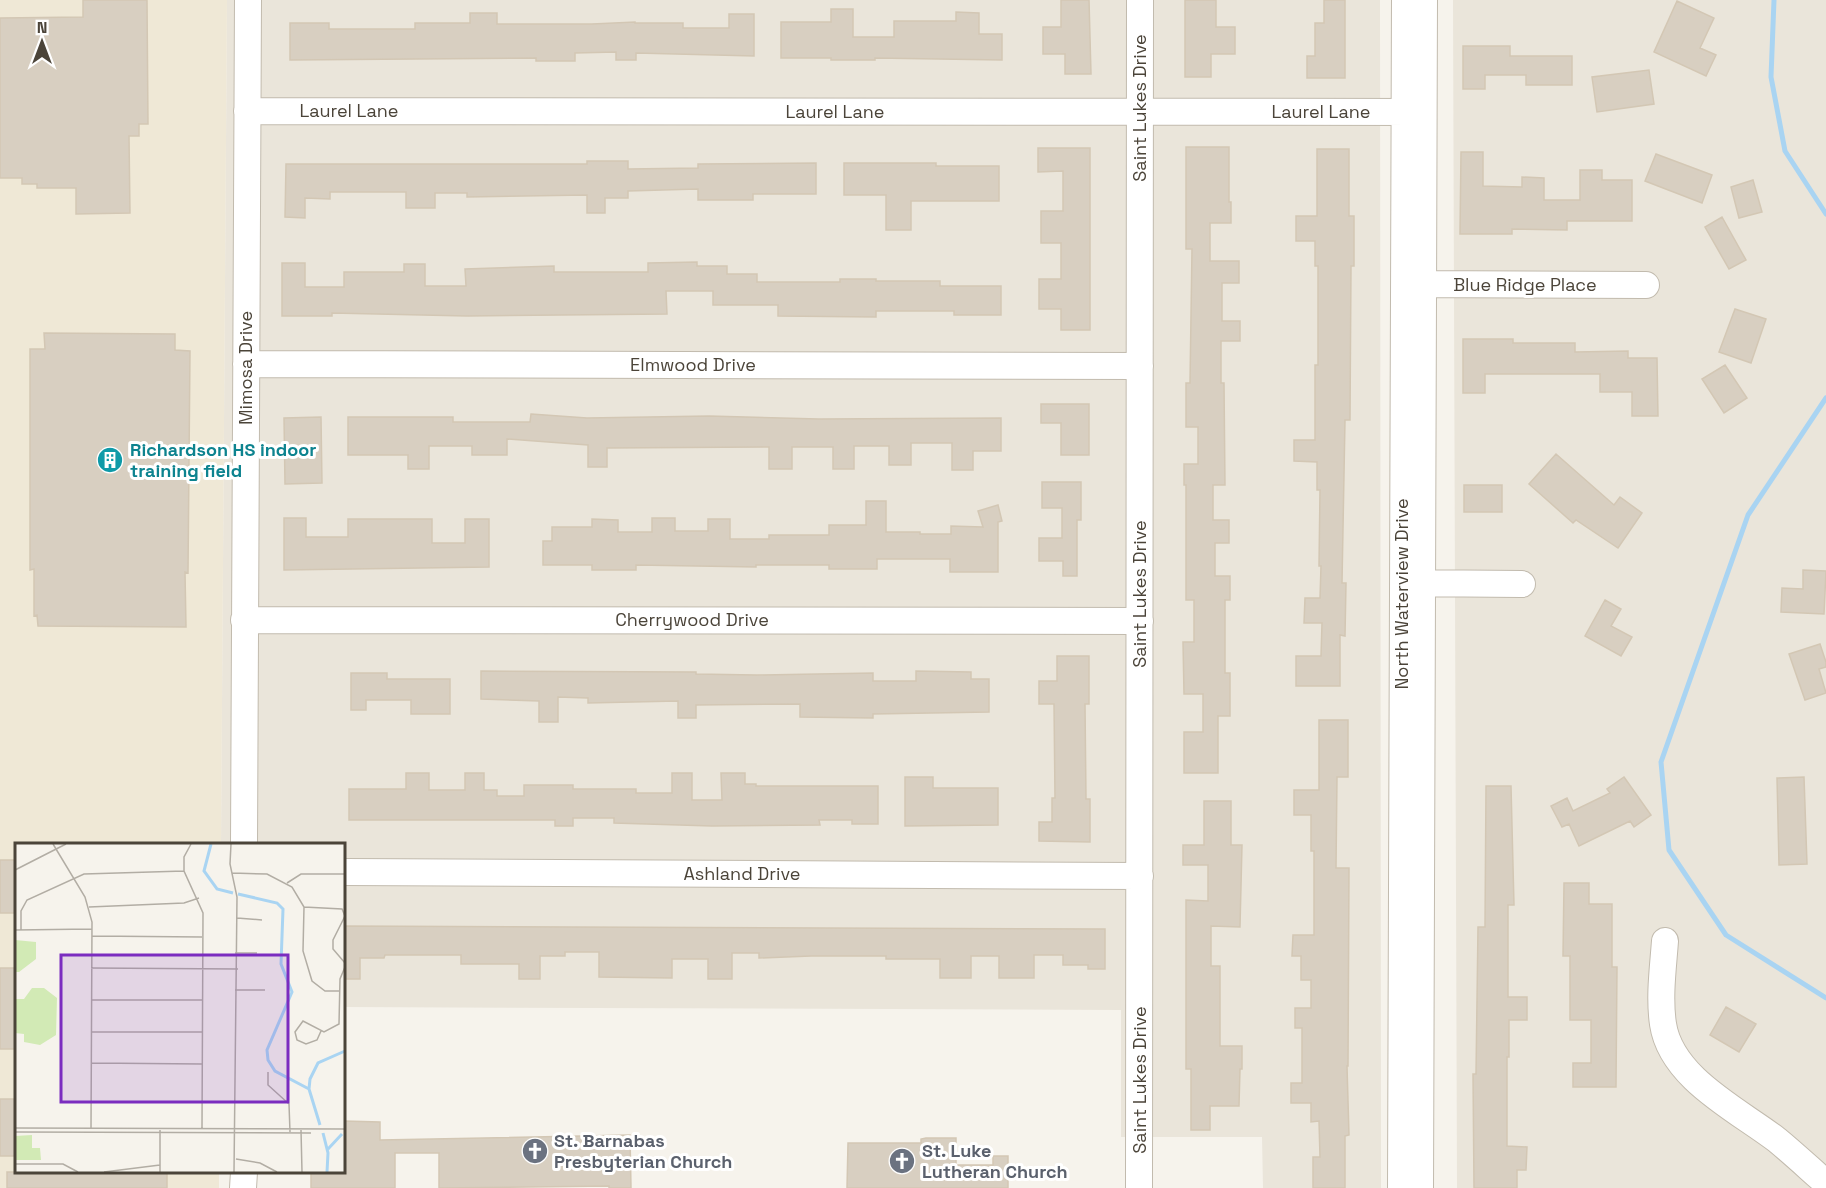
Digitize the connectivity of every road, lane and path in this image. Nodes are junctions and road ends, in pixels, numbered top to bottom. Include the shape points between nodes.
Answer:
1 (248, 0) edge
2 (1140, 0) edge
3 (1405, 0) edge
4 (1424, 0) edge
5 (247, 111) junction
6 (1414, 112) junction
7 (1140, 113) junction
8 (1413, 284) junction
9 (1646, 285) dead end
10 (246, 364) junction
11 (1140, 366) junction
12 (1412, 583) junction
13 (1522, 584) dead end
14 (244, 620) junction
15 (1140, 621) junction
16 (244, 843) edge
17 (345, 872) edge
18 (1140, 876) junction
19 (1665, 941) dead end
20 (1826, 1183) edge
21 (1139, 1188) edge
22 (1401, 1188) edge
23 (1420, 1188) edge

1 - 5 street, Mimosa Drive
2 - 7 street, Saint Lukes Drive
3 - 6 street, North Waterview Drive
4 - 6 street, North Waterview Drive
5 - 7 street, Laurel Lane
5 - 10 street, Mimosa Drive
6 - 7 street, Laurel Lane
6 - 8 street, North Waterview Drive
7 - 11 street, Saint Lukes Drive
8 - 9 street, Blue Ridge Place
8 - 12 street, North Waterview Drive
10 - 11 street, Elmwood Drive
10 - 14 street, Mimosa Drive
11 - 15 street, Saint Lukes Drive
12 - 13 street
12 - 22 street, North Waterview Drive
12 - 23 street, North Waterview Drive
14 - 15 street, Cherrywood Drive
14 - 16 street, Mimosa Drive
15 - 18 street, Saint Lukes Drive
17 - 18 street, Ashland Drive
18 - 21 street, Saint Lukes Drive
19 - 20 street via 1663,1025 1670,1045 1698,1082 1776,1139

